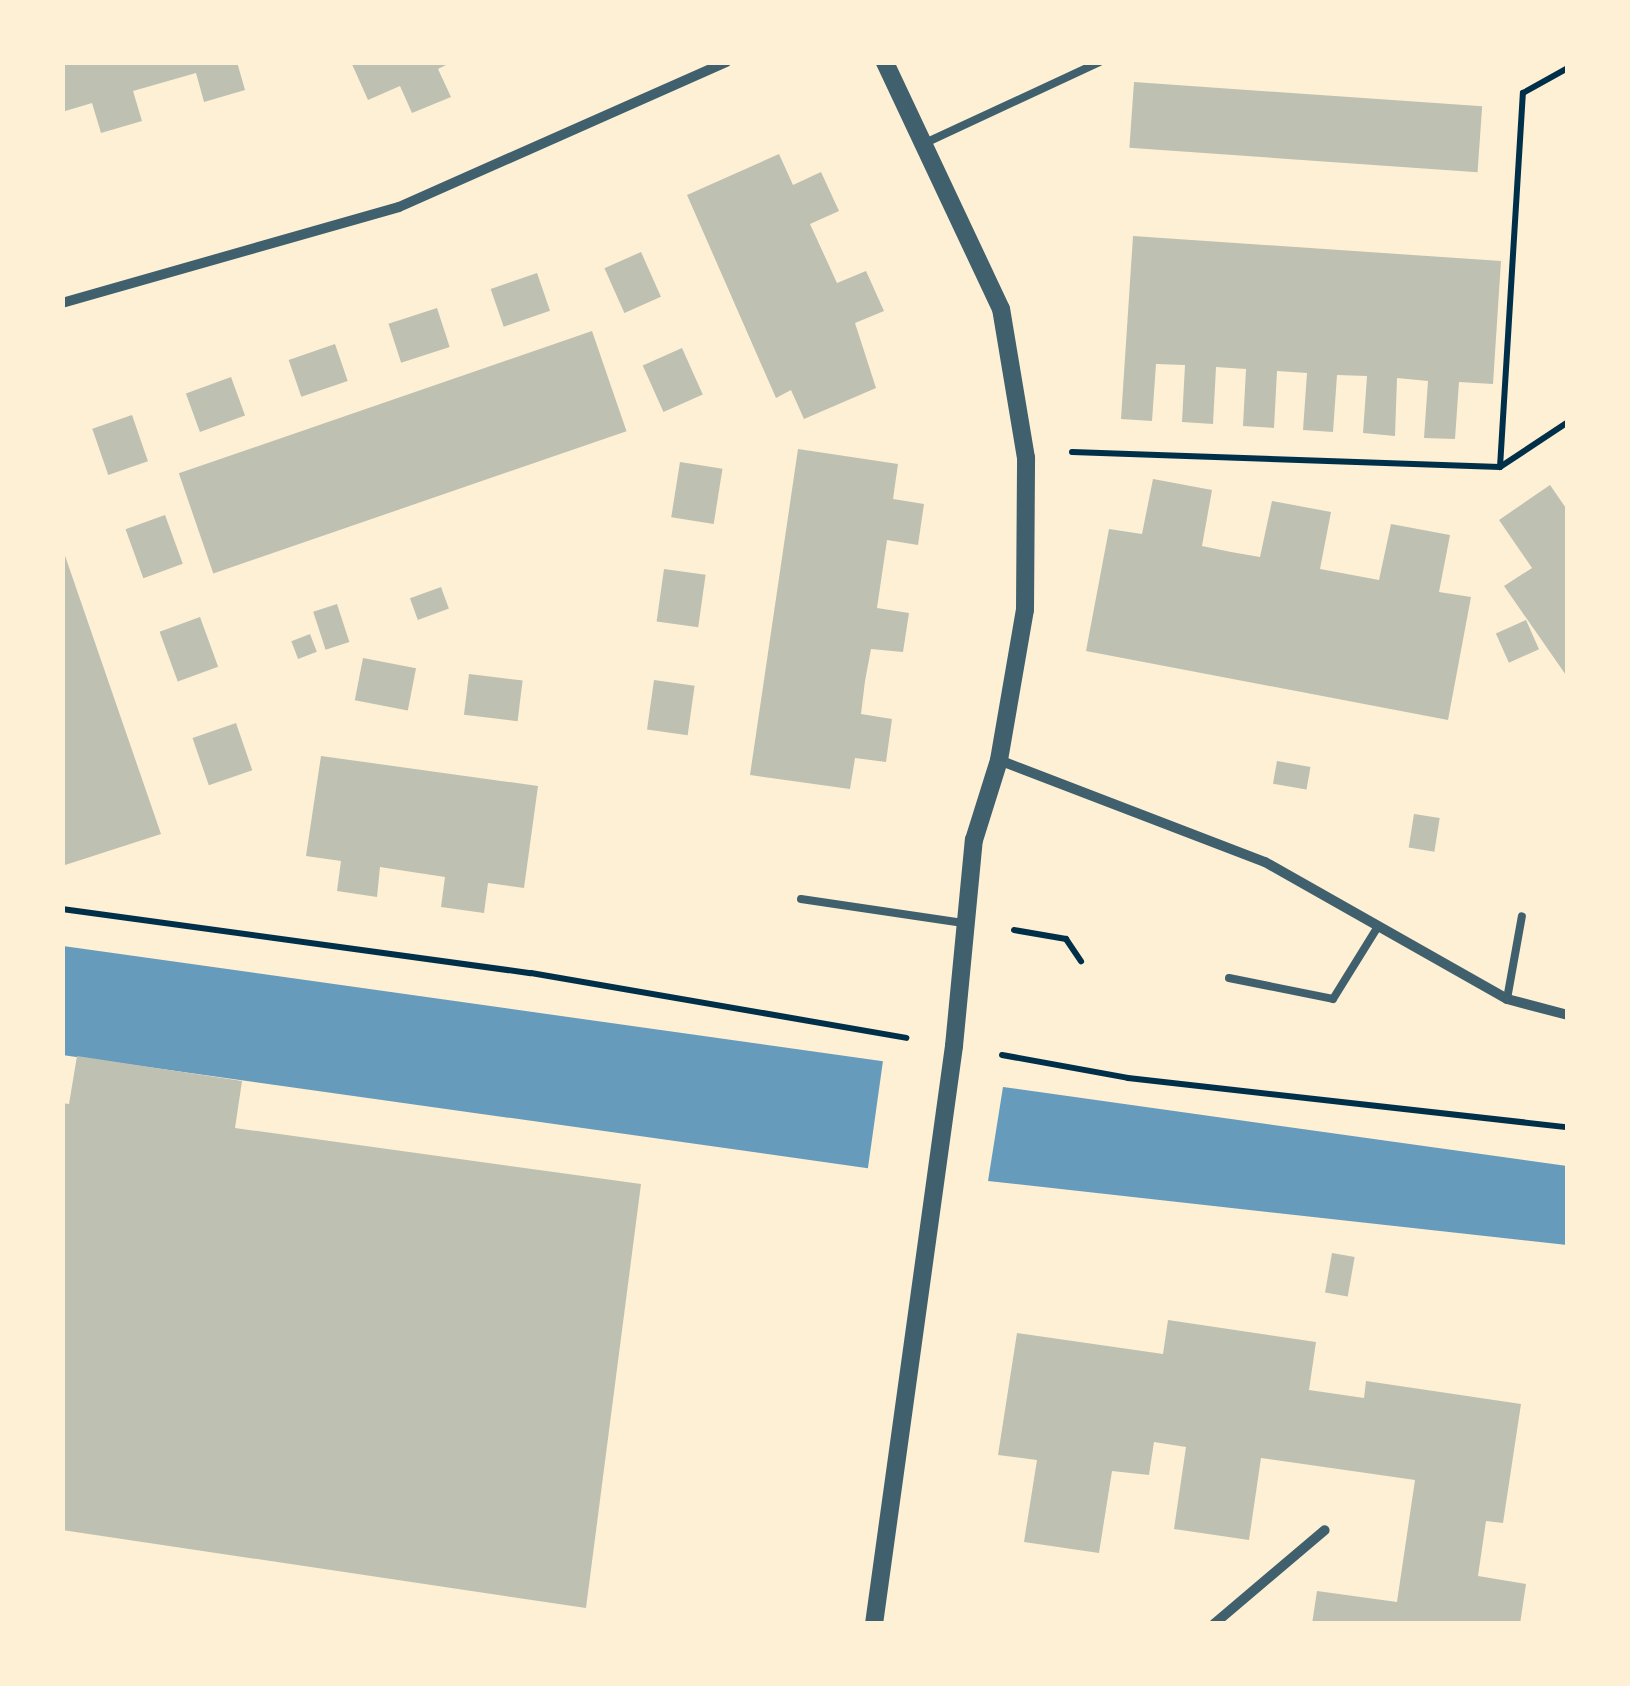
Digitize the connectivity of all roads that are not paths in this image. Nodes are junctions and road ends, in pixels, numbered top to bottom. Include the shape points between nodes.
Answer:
1 (726, 62) edge
2 (885, 62) edge
3 (1100, 62) edge
4 (923, 144) junction
5 (62, 303) edge
6 (999, 760) junction
7 (800, 899) dead end
8 (1522, 916) dead end
9 (968, 923) junction
10 (1377, 928) junction
11 (1229, 978) dead end
12 (1507, 999) junction
13 (1568, 1014) edge
14 (1325, 1530) dead end
15 (874, 1624) edge
16 (1214, 1624) edge

1 - 5 street via 399,206
2 - 4 street
3 - 4 lane
4 - 6 street via 1001,309 1026,458 1026,610
6 - 9 street via 974,840
6 - 10 street via 1266,862
7 - 9 lane
8 - 12 lane
9 - 15 street
10 - 11 lane via 1333,999
10 - 12 street
12 - 13 street
14 - 16 street

